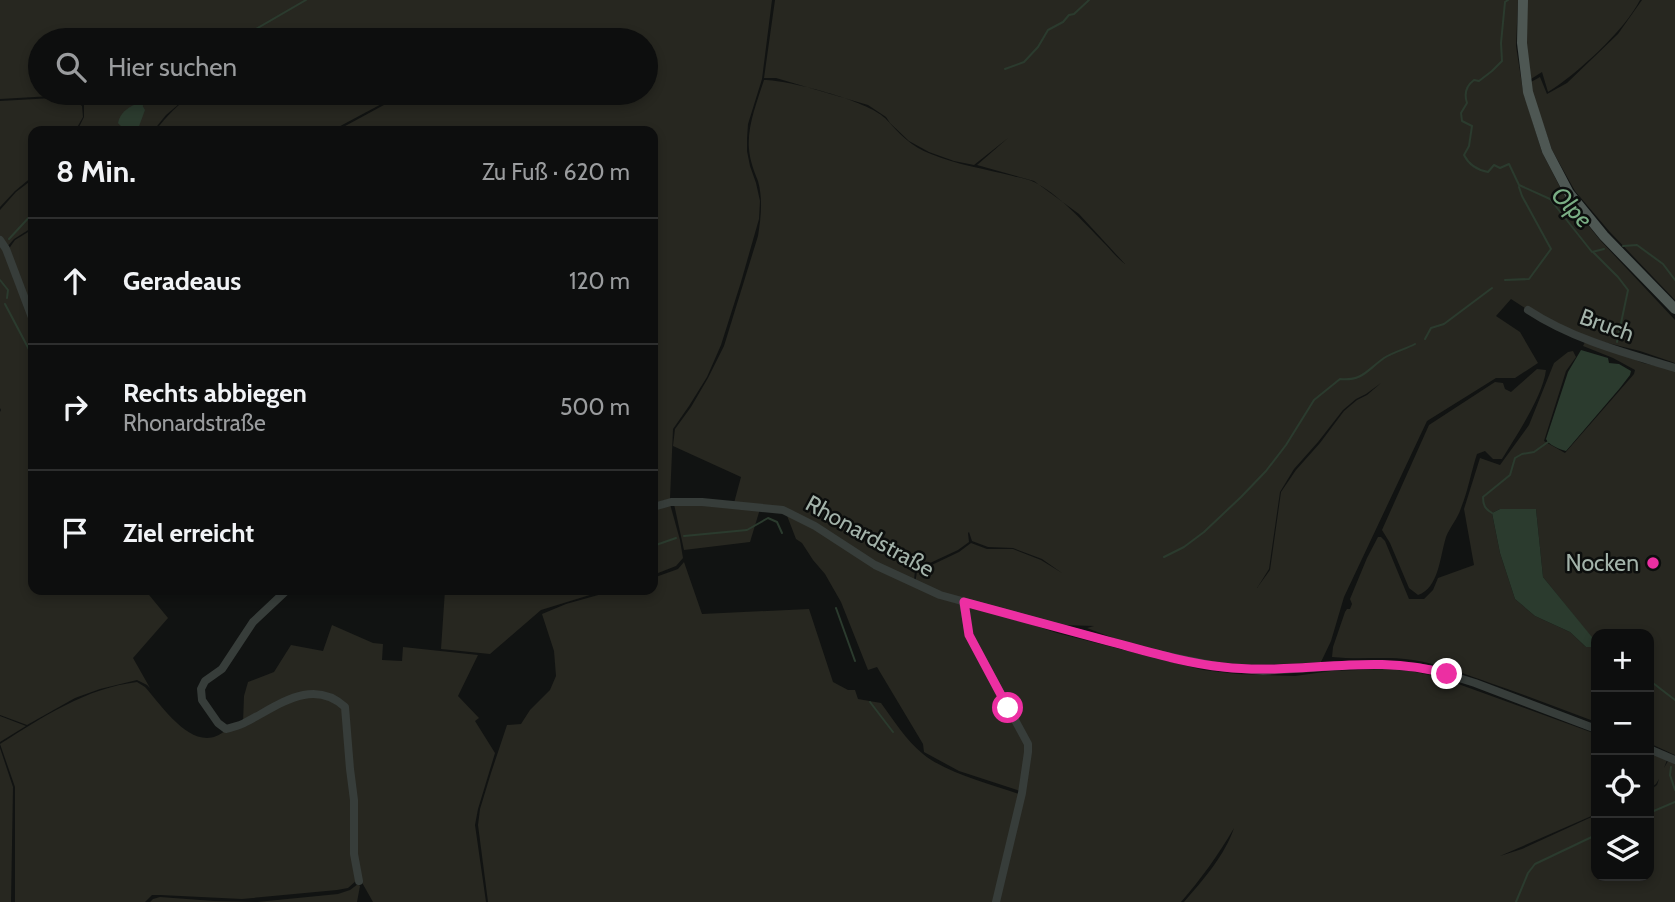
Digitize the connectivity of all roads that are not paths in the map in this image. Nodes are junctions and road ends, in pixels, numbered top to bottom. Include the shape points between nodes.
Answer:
1 (1523, 0) edge
2 (0, 240) edge
3 (28, 307) edge
4 (1675, 309) edge
5 (1528, 310) dead end
6 (1675, 368) edge
7 (658, 506) edge
8 (282, 595) edge
9 (964, 602) junction
10 (1591, 727) edge
11 (1654, 751) edge
12 (1675, 760) edge
13 (359, 881) dead end
14 (996, 902) edge

1 - 4 main road via 1528,92 1547,151 1569,193
2 - 3 street
5 - 6 street, Bruch via 1578,337
7 - 9 street, Rhonardstraße via 702,502 783,510 875,565
8 - 13 street via 253,622 222,669 205,681 202,700 226,729 304,694 329,696 345,707
9 - 10 street, Rhonardstraße via 1152,653 1222,667 1263,671 1374,663 1418,667
9 - 14 street via 969,635 1028,744 1022,793
11 - 12 street

